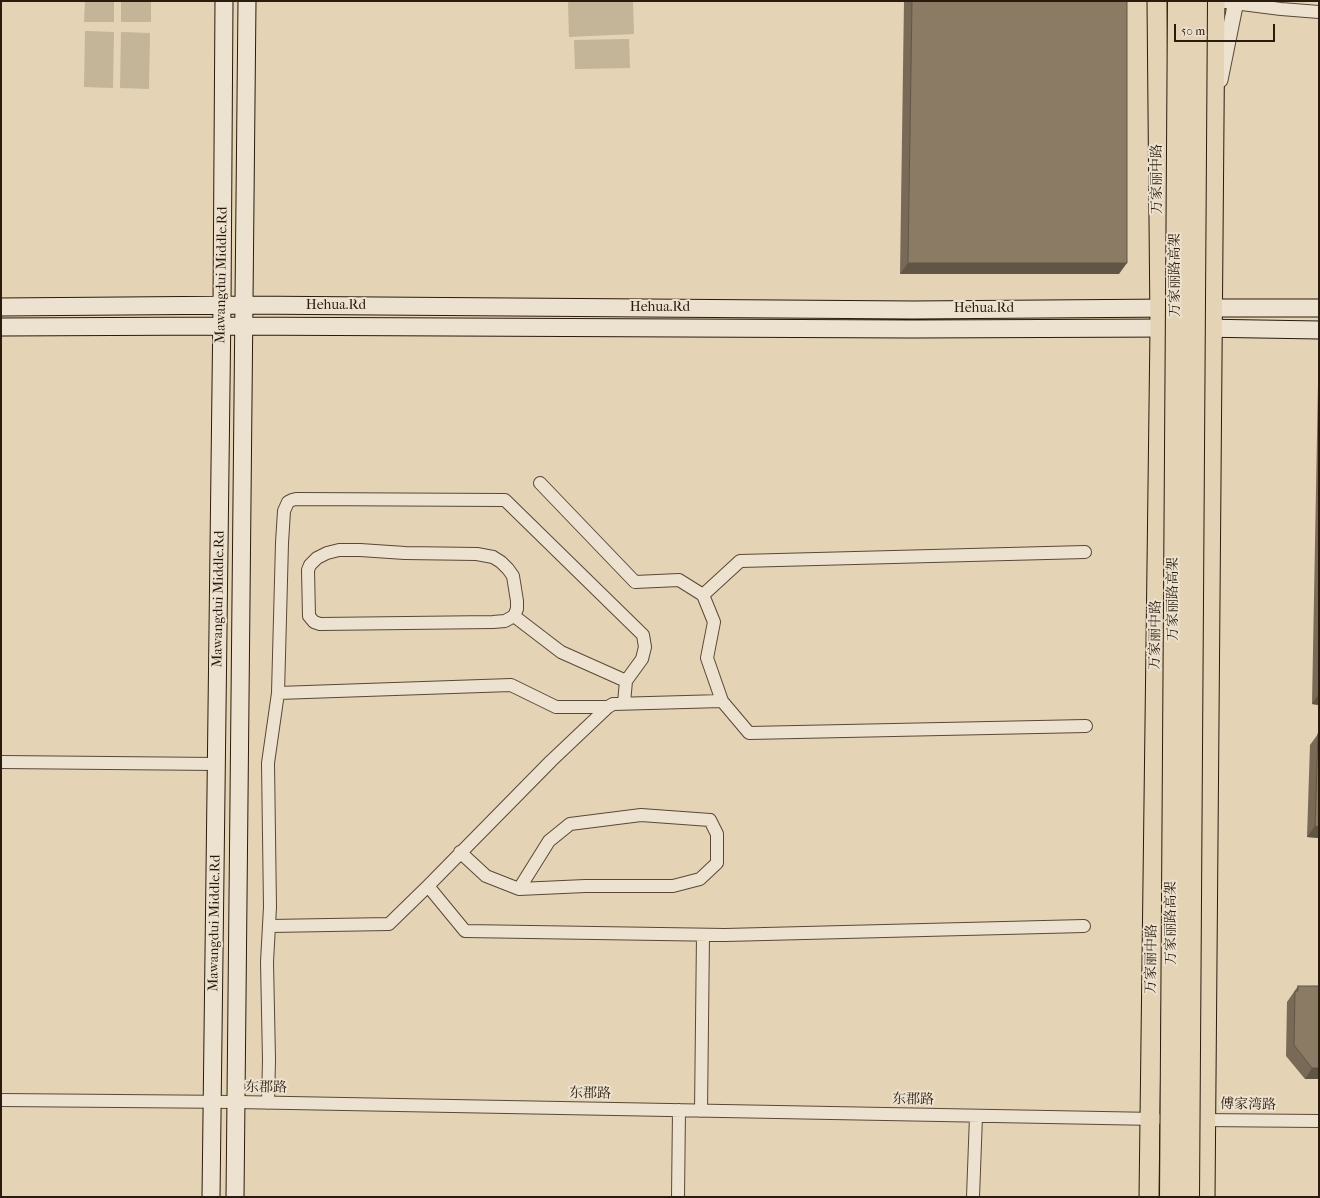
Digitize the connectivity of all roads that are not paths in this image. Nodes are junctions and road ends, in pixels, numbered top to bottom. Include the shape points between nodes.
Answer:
1 (224, 1) edge
2 (247, 1) edge
3 (1157, 1) edge
4 (1178, 1) edge
5 (1197, 1) edge
6 (1215, 1) edge
7 (1218, 1) edge
8 (1236, 2) edge
9 (1265, 4) edge
10 (1319, 12) edge
11 (1214, 112) junction
12 (222, 305) junction
13 (244, 305) junction
14 (1, 307) edge
15 (1159, 308) junction
16 (1212, 308) junction
17 (1319, 308) edge
18 (222, 326) junction
19 (244, 326) junction
20 (1, 327) edge
21 (1160, 328) junction
22 (1212, 328) junction
23 (1319, 330) edge
24 (540, 483) dead end
25 (1086, 552) dead end
26 (703, 595) junction
27 (514, 616) junction
28 (626, 681) junction
29 (278, 693) junction
30 (722, 700) junction
31 (624, 703) junction
32 (608, 707) junction
33 (1086, 726) dead end
34 (1, 762) edge
35 (217, 764) junction
36 (460, 852) junction
37 (428, 886) junction
38 (519, 889) junction
39 (270, 926) junction
40 (1084, 926) dead end
41 (703, 935) junction
42 (1, 1100) edge
43 (213, 1102) junction
44 (236, 1102) junction
45 (268, 1103) junction
46 (679, 1110) junction
47 (701, 1111) junction
48 (976, 1116) junction
49 (1150, 1119) junction
50 (1178, 1119) joint
51 (1205, 1120) junction
52 (1319, 1121) edge
53 (211, 1197) edge
54 (235, 1197) edge
55 (678, 1197) edge
56 (974, 1197) edge
57 (1149, 1197) edge
58 (1170, 1197) edge
59 (1189, 1197) edge
60 (1205, 1197) edge

1 - 12 main road, Mawangdui Middle.Rd
2 - 13 main road, Mawangdui Middle.Rd
3 - 15 main road, 万家丽中路
4 - 58 highway, 万家丽路高架, bridge
5 - 59 highway, 万家丽路高架, bridge
6 - 11 main road
7 - 8 street
8 - 9 street
8 - 11 street
9 - 10 street
11 - 16 main road
12 - 13 main road, Hehua.Rd
12 - 14 main road, Hehua.Rd
12 - 18 main road, Mawangdui Middle.Rd
13 - 15 main road, Hehua.Rd via 905,310
13 - 19 main road, Mawangdui Middle.Rd
15 - 16 main road, Hehua.Rd
15 - 21 main road, 万家丽中路
16 - 17 main road, Hehua.Rd
16 - 22 main road
18 - 19 main road, Hehua.Rd
18 - 20 main road, Hehua.Rd
18 - 35 main road, Mawangdui Middle.Rd
19 - 21 main road, Hehua.Rd
19 - 44 main road, Mawangdui Middle.Rd
21 - 22 main road, Hehua.Rd
21 - 49 main road, 万家丽中路
22 - 23 main road, Hehua.Rd
22 - 51 main road
24 - 26 street via 634,582 679,580
25 - 26 street via 740,561
26 - 30 street via 714,622 707,658
27 - 27 street via 505,621 493,622 320,624 309,616 308,570 317,558 339,550 477,554 493,557 502,562 513,576 517,601
27 - 28 street via 562,652
28 - 29 street via 642,659 645,647 643,636 505,500 296,499 288,502 284,511
28 - 31 street
29 - 32 street via 511,685 556,707
29 - 39 street via 268,763
30 - 31 street
30 - 33 street via 749,733
31 - 32 street
32 - 36 street
34 - 35 street
35 - 43 main road, Mawangdui Middle.Rd
36 - 37 street
36 - 38 street via 486,876
37 - 39 street via 389,924
37 - 41 street via 465,931
38 - 38 street via 549,841 570,824 641,815 710,820 717,834 717,863 700,879 673,886
39 - 45 street via 267,962
40 - 41 street
41 - 47 street
42 - 43 street, 东郡路
43 - 44 street, 东郡路
43 - 53 main road, Mawangdui Middle.Rd
44 - 45 street, 东郡路
44 - 54 main road, Mawangdui Middle.Rd
45 - 46 street, 东郡路
46 - 47 street, 东郡路
46 - 55 street
47 - 48 street, 东郡路
48 - 49 street, 东郡路
48 - 56 street
49 - 50 street, 东郡路
49 - 57 main road, 万家丽中路
50 - 51 street, 傅家湾路
51 - 52 street, 傅家湾路
51 - 60 main road

